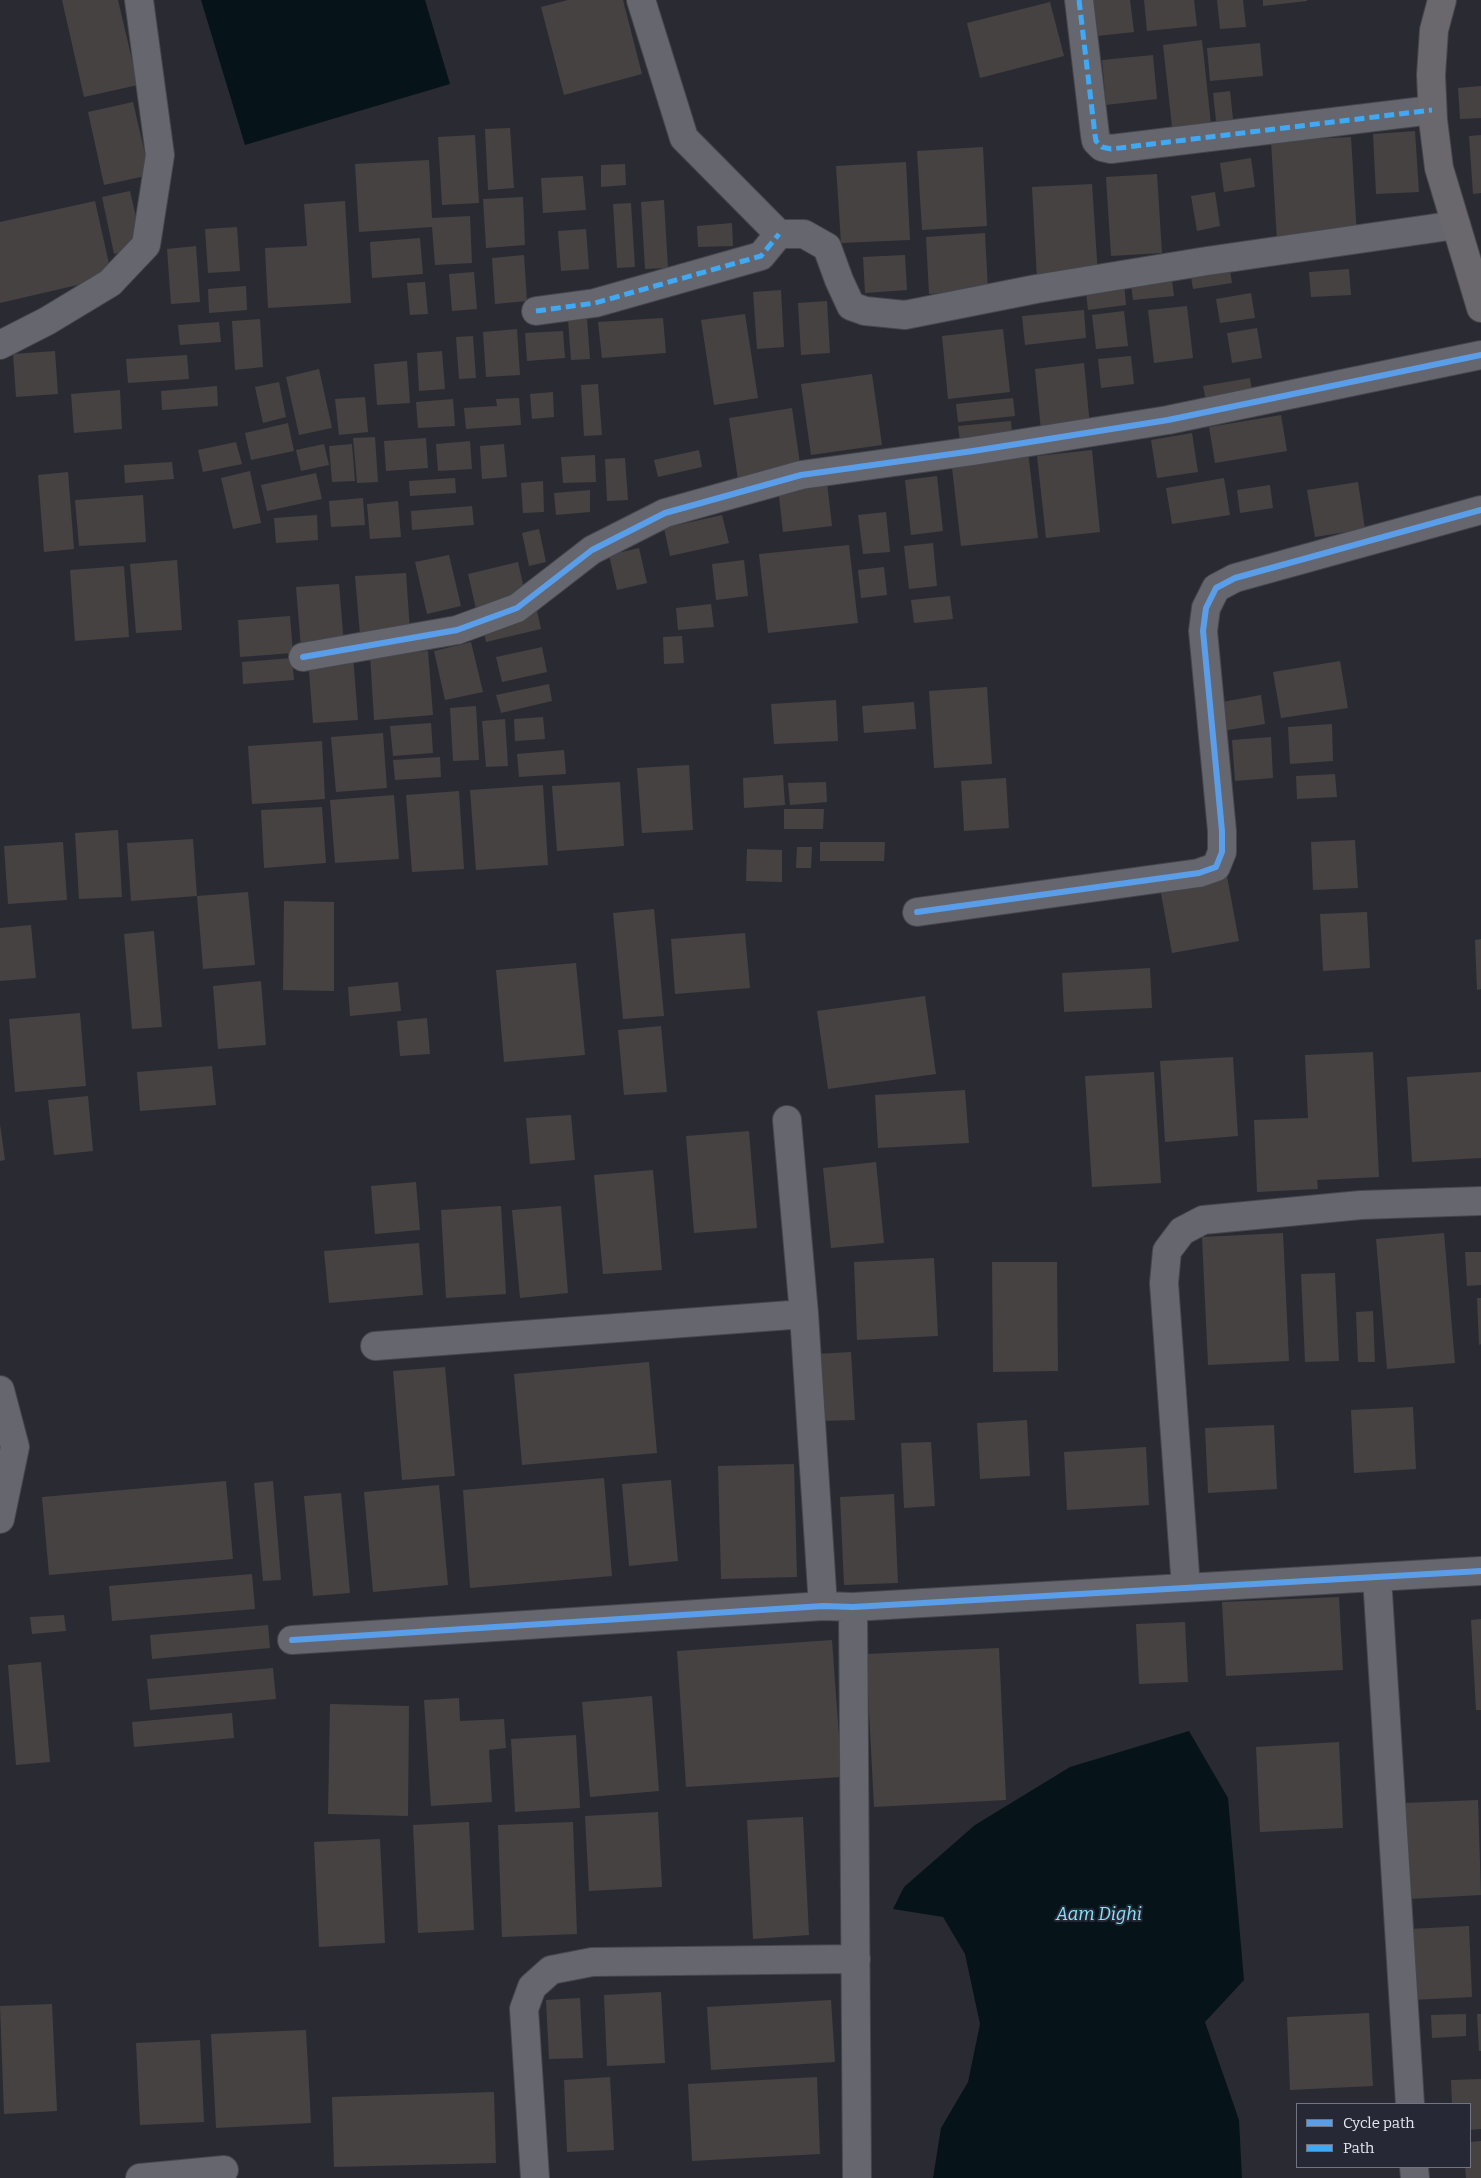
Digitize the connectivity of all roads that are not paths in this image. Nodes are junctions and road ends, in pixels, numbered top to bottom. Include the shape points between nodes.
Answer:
1 (139, 0) edge
2 (641, 0) edge
3 (1079, 0) edge
4 (1442, 0) edge
5 (1432, 110) junction
6 (1456, 226) junction
7 (779, 234) junction
8 (1481, 308) edge
9 (536, 311) dead end
10 (0, 345) edge
11 (1481, 355) edge
12 (1481, 510) edge
13 (303, 657) dead end
14 (917, 912) dead end
15 (787, 1120) dead end
16 (1481, 1200) edge
17 (804, 1314) junction
18 (375, 1346) dead end
19 (0, 1390) edge
20 (0, 1519) edge
21 (1481, 1571) edge
22 (1377, 1577) junction
23 (1186, 1588) junction
24 (823, 1606) junction
25 (853, 1607) junction
26 (292, 1640) dead end
27 (856, 1959) junction
28 (1410, 2103) edge
29 (224, 2170) dead end
30 (140, 2178) edge
31 (535, 2178) edge
32 (857, 2178) edge

1 - 10 street via 160,155 146,245 110,283
2 - 7 street via 684,138
3 - 5 street via 1095,136 1102,147 1111,149
4 - 5 main road via 1434,30
5 - 6 main road via 1439,168
6 - 7 street via 1207,261 905,315 865,311 851,306 827,247 804,234
6 - 8 main road
7 - 9 street via 761,256 595,303
11 - 13 street via 1168,420 800,475 665,513 592,550 517,608 457,630
12 - 14 street via 1235,578 1216,588 1206,608 1203,631 1222,831 1222,852 1216,867 1199,873
15 - 17 street
16 - 23 street via 1361,1205 1203,1220 1182,1230 1167,1251 1164,1283
17 - 18 street
17 - 24 street
19 - 20 street via 15,1447
21 - 22 street
22 - 23 street
22 - 28 street
23 - 25 street
24 - 25 street
24 - 26 street
25 - 27 street
27 - 31 street via 592,1962 551,1970 532,1987 524,2009
27 - 32 street
29 - 30 street

